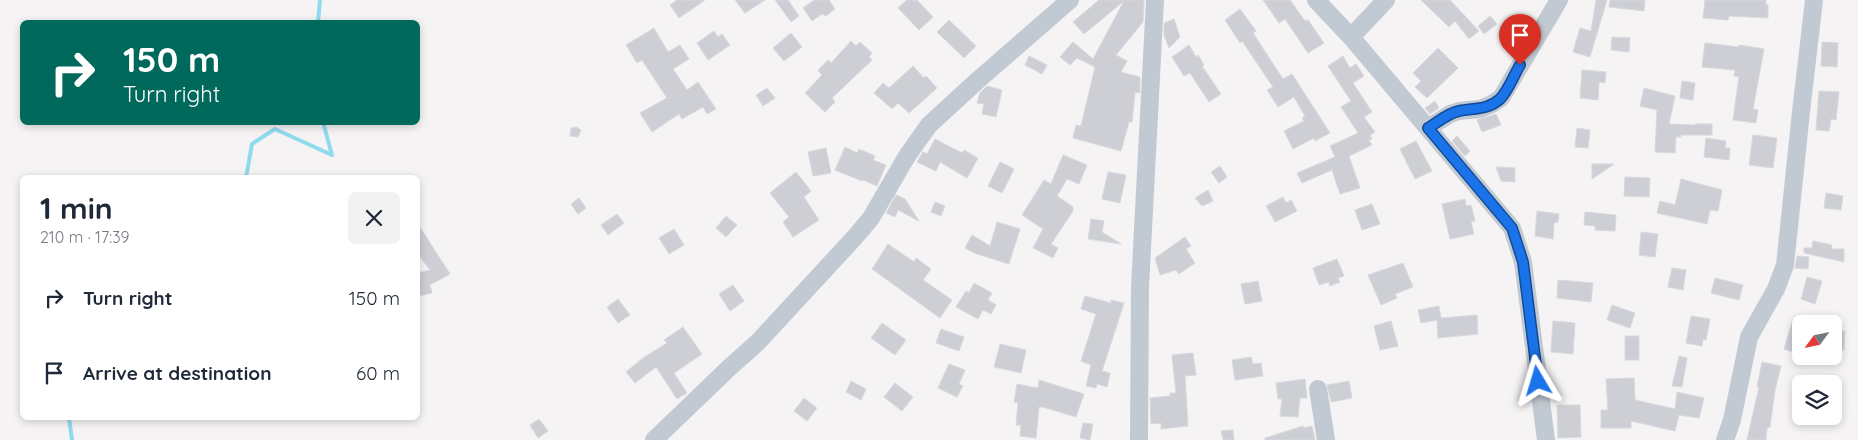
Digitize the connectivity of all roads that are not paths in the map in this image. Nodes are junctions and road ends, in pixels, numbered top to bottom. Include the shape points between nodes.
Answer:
1 (1070, 0) edge
2 (1155, 0) edge
3 (1316, 0) edge
4 (1386, 0) edge
5 (1559, 0) edge
6 (1814, 0) edge
7 (1351, 37) junction
8 (1428, 128) junction
9 (1318, 389) dead end
10 (654, 440) edge
11 (1139, 440) edge
12 (1326, 440) edge
13 (1546, 440) edge
14 (1725, 440) edge

1 - 10 street via 929,125 871,218 855,237 758,342
2 - 11 street via 1140,287
3 - 7 street
4 - 7 street
5 - 8 street via 1501,98 1480,109 1450,114
6 - 14 street via 1785,265 1776,289 1749,337
7 - 8 street
8 - 13 street via 1512,228 1523,262
9 - 12 street

